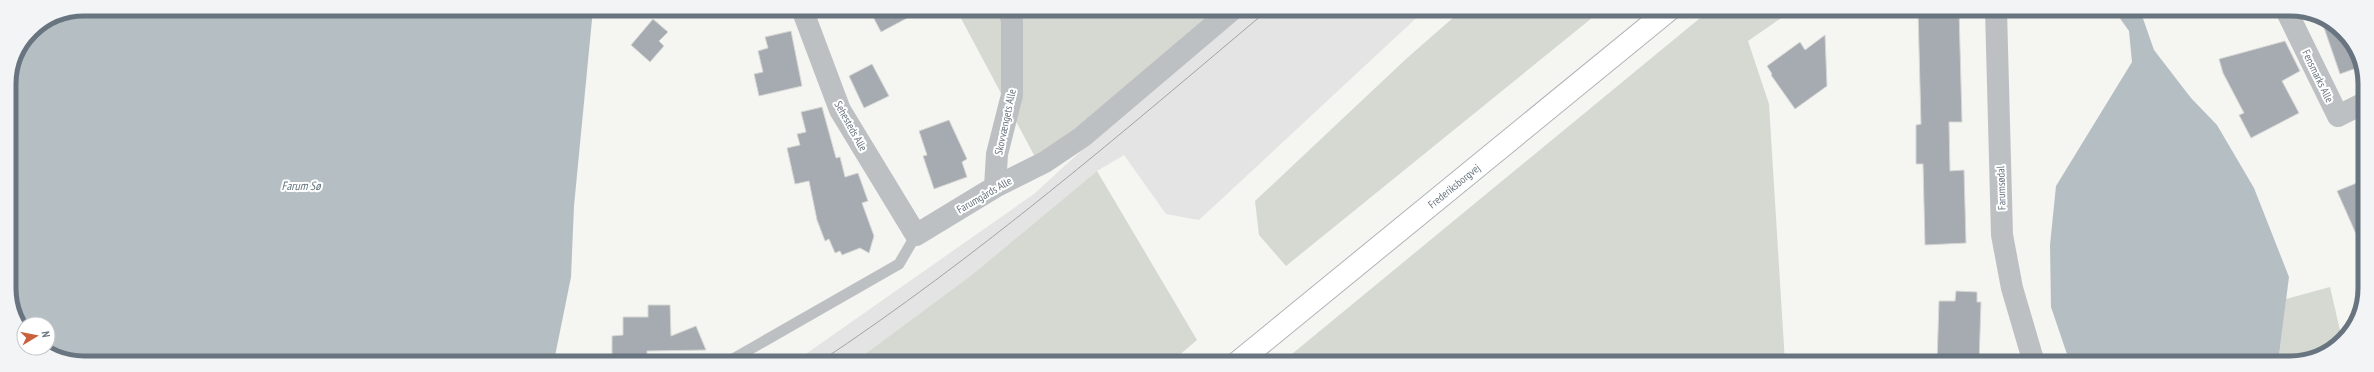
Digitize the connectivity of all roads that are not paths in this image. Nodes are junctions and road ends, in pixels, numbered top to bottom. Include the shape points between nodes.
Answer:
1 (805, 16) edge
2 (1011, 16) edge
3 (1225, 16) edge
4 (1661, 16) edge
5 (1996, 16) edge
6 (2289, 16) edge
7 (2358, 107) edge
8 (995, 187) junction
9 (916, 235) junction
10 (738, 356) edge
11 (1246, 356) edge
12 (2032, 356) edge

1 - 9 street, Sehesteds Alle via 840,110
2 - 8 street, Skovvængets Alle via 1012,95 997,154
3 - 8 street, Farumgårds Alle via 1082,137 1045,162
4 - 11 street, Frederiksborgvej
5 - 12 street, Farumsødal via 2002,235 2012,288
6 - 7 street, Fensmarks Alle via 2338,116
8 - 9 street, Farumgårds Alle
9 - 10 lane, Farumgårds Alle via 899,264

